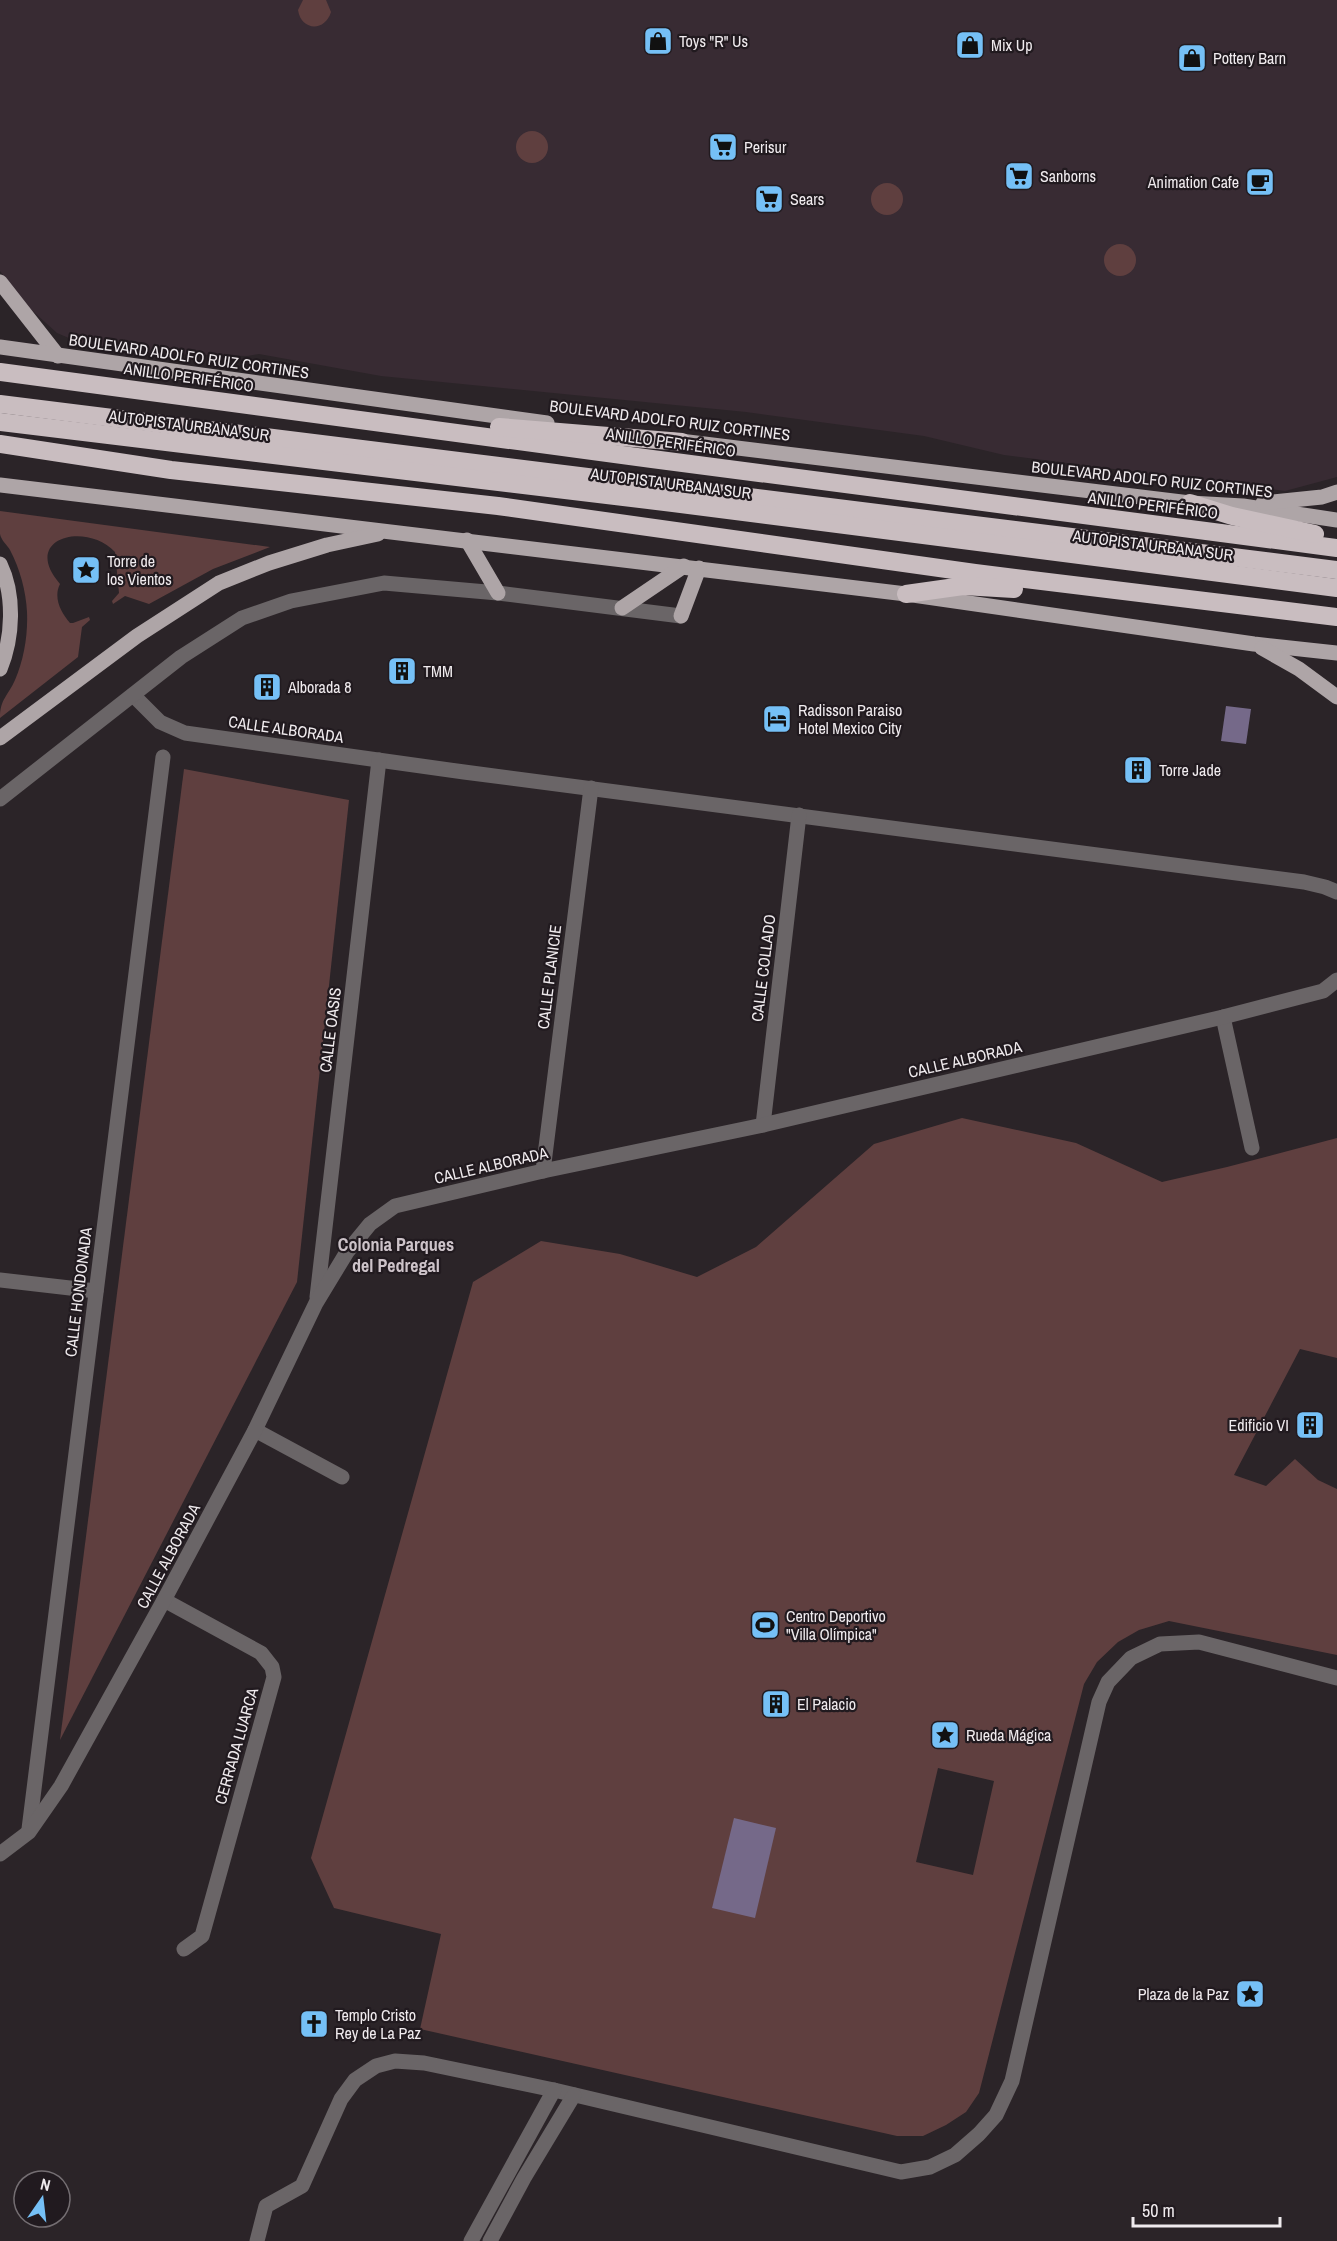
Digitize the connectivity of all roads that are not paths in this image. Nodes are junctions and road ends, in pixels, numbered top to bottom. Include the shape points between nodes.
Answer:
1 (0, 282) edge
2 (0, 347) edge
3 (58, 356) junction
4 (0, 372) edge
5 (0, 404) edge
6 (303, 412) junction
7 (0, 422) edge
8 (682, 442) junction
9 (0, 444) edge
10 (0, 485) edge
11 (1337, 492) edge
12 (1190, 503) junction
13 (1243, 506) junction
14 (1337, 520) edge
15 (391, 531) junction
16 (1337, 538) edge
17 (467, 540) junction
18 (1337, 548) edge
19 (0, 564) edge
20 (692, 567) junction
21 (1337, 570) edge
22 (1337, 588) edge
23 (1110, 589) junction
24 (498, 593) junction
25 (906, 594) junction
26 (622, 608) junction
27 (681, 616) joint
28 (1337, 617) edge
29 (1254, 644) junction
30 (1337, 653) edge
31 (0, 669) edge
32 (133, 695) junction
33 (1337, 697) edge
34 (0, 738) edge
35 (163, 757) dead end
36 (379, 760) junction
37 (591, 788) junction
38 (0, 800) edge
39 (799, 815) junction
40 (1337, 892) edge
41 (1337, 980) edge
42 (1223, 1017) junction
43 (763, 1125) junction
44 (1252, 1149) dead end
45 (543, 1171) junction
46 (0, 1280) edge
47 (96, 1291) junction
48 (316, 1303) junction
49 (255, 1430) junction
50 (342, 1477) dead end
51 (164, 1600) junction
52 (1337, 1678) edge
53 (28, 1832) junction
54 (0, 1854) edge
55 (184, 1949) dead end
56 (554, 2090) junction
57 (574, 2095) junction
58 (257, 2241) edge
59 (471, 2241) edge
60 (490, 2241) edge

1 - 3 main road
2 - 3 main road, BOULEVARD ADOLFO RUIZ CORTINES
3 - 8 main road, BOULEVARD ADOLFO RUIZ CORTINES
4 - 6 highway, ANILLO PERIFÉRICO
5 - 21 highway, AUTOPISTA URBANA SUR
6 - 8 highway
6 - 18 highway, ANILLO PERIFÉRICO
7 - 22 highway, AUTOPISTA URBANA SUR via 661,501
8 - 12 main road, BOULEVARD ADOLFO RUIZ CORTINES
9 - 23 highway via 171,470 498,506
10 - 15 main road
11 - 13 main road
12 - 13 main road, BOULEVARD ADOLFO RUIZ CORTINES
12 - 16 highway
13 - 14 main road, BOULEVARD ADOLFO RUIZ CORTINES
15 - 17 main road
15 - 34 main road via 269,562 219,583 137,636
17 - 20 main road
17 - 24 main road
19 - 31 main road via 7,586 10,624
20 - 25 main road
20 - 26 main road
20 - 27 main road
23 - 25 highway via 1083,594 963,585
23 - 28 highway
24 - 26 street
24 - 32 street via 384,583 291,601 242,618 181,657
25 - 29 main road
26 - 27 street
29 - 30 main road
29 - 33 main road via 1299,669
32 - 36 street, CALLE ALBORADA via 160,723 184,733
32 - 38 street
35 - 47 street, CALLE HONDONADA
36 - 37 street, CALLE ALBORADA
36 - 48 street, CALLE OASIS
37 - 39 street, CALLE ALBORADA
37 - 45 street, CALLE PLANICIE
39 - 40 street, CALLE ALBORADA via 1304,882
39 - 43 street, CALLE COLLADO
41 - 42 street, CALLE ALBORADA via 1323,991
42 - 43 street, CALLE ALBORADA
42 - 44 street
43 - 45 street, CALLE ALBORADA
45 - 48 street, CALLE ALBORADA via 395,1206 370,1224 347,1252
46 - 47 street
47 - 53 street, CALLE HONDONADA
48 - 49 street, CALLE ALBORADA
49 - 50 street
49 - 51 street, CALLE ALBORADA
51 - 53 street, CALLE ALBORADA via 61,1786
51 - 55 street, CERRADA LUARCA via 261,1653 272,1666 274,1677 202,1936
52 - 57 street via 1199,1642 1160,1644 1131,1658 1108,1683 1099,1702 1012,2081 996,2115 955,2155 930,2167 902,2172
53 - 54 street, CALLE ALBORADA
56 - 57 street
56 - 58 street via 424,2063 395,2061 376,2066 355,2080 341,2099 302,2186 266,2206
56 - 59 street
57 - 60 street

